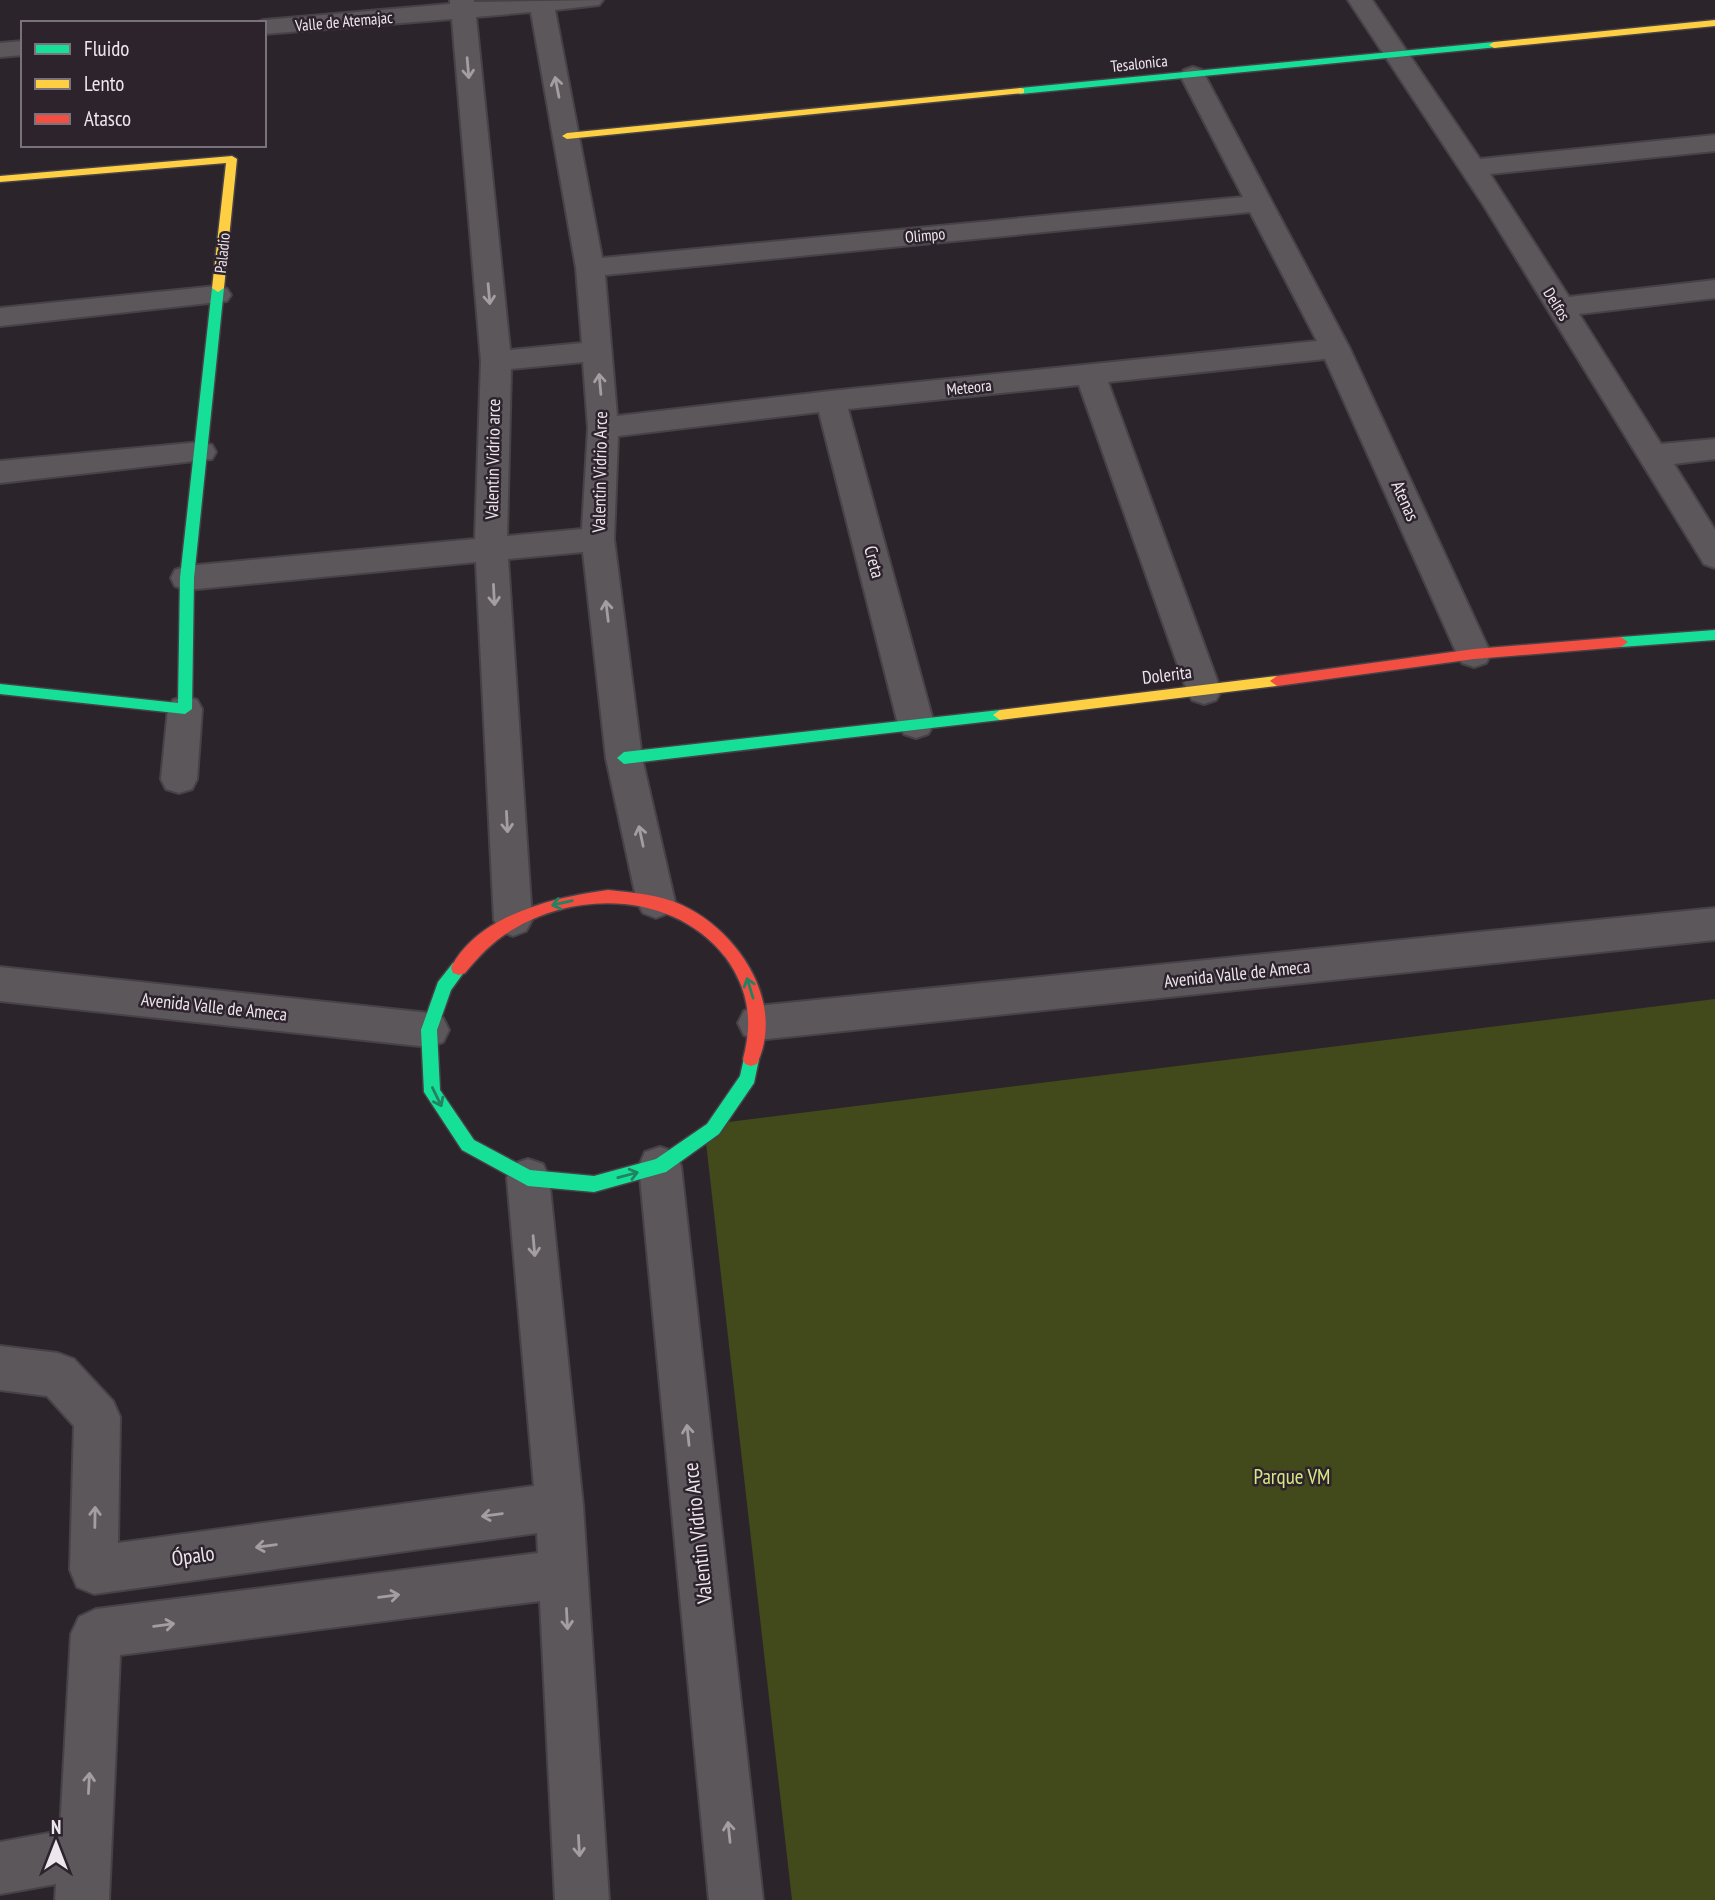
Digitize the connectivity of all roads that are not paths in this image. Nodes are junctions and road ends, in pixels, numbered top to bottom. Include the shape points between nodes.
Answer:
1 (591, 0) edge
2 (1360, 0) edge
3 (542, 2) edge
4 (462, 5) edge
5 (1713, 26) edge
6 (266, 27) edge
7 (21, 48) edge
8 (0, 50) edge
9 (1397, 53) junction
10 (1193, 75) junction
11 (567, 135) junction
12 (1715, 143) edge
13 (233, 152) edge
14 (1470, 168) junction
15 (0, 179) edge
16 (1260, 203) junction
17 (590, 268) junction
18 (1715, 289) edge
19 (217, 295) junction
20 (1559, 307) junction
21 (0, 317) edge
22 (1335, 349) junction
23 (597, 351) junction
24 (495, 361) junction
25 (1090, 374) junction
26 (831, 401) junction
27 (603, 428) junction
28 (1715, 449) edge
29 (201, 452) junction
30 (1652, 456) junction
31 (0, 472) edge
32 (598, 539) junction
33 (491, 548) junction
34 (1715, 556) edge
35 (187, 578) junction
36 (1715, 635) edge
37 (1474, 654) junction
38 (0, 689) edge
39 (1204, 691) junction
40 (185, 709) junction
41 (916, 724) junction
42 (624, 758) junction
43 (179, 779) dead end
44 (656, 902) junction
45 (513, 920) junction
46 (1715, 924) edge
47 (0, 984) edge
48 (758, 1023) junction
49 (429, 1030) junction
50 (660, 1166) junction
51 (528, 1178) junction
52 (0, 1368) edge
53 (559, 1506) junction
54 (564, 1573) junction
55 (0, 1868) edge
56 (84, 1876) edge
57 (582, 1900) edge
58 (736, 1900) edge

1 - 3 street, Valle de Atemajac
2 - 9 street, Delfos
3 - 4 street, Valle de Atemajac
11 -> 3 street, Valentin Vidrio Arce
4 - 6 street, Valle de Atemajac
4 -> 24 street, Valentin Vidrio arce
5 - 9 street, Tesalonica
7 - 8 street
9 - 10 street, Tesalonica
9 - 14 street, Delfos
10 - 11 street, Tesalonica
10 - 16 street, Atenas
11 - 17 street, Valentin Vidrio Arce
12 - 14 street
13 - 15 street, Paladio
13 - 19 street, Paladio
14 - 20 street, Delfos
16 - 17 street, Olimpo
16 - 22 street, Atenas
17 - 23 street, Valentin Vidrio Arce
18 - 20 street
19 - 21 street
19 - 29 street, Paladio
20 - 30 street, Delfos
22 - 25 street, Meteora
22 - 37 street, Atenas
23 - 24 street
27 -> 23 street, Valentin Vidrio Arce
24 - 33 street, Valentin Vidrio arce
25 - 26 street, Meteora
25 - 39 street
26 - 27 street, Meteora
26 - 41 street, Creta
27 - 32 street, Valentin Vidrio Arce
28 - 30 street
29 - 31 street
29 - 35 street, Paladio
30 - 34 street, Delfos
32 - 33 street
42 -> 32 street, Valentin Vidrio Arce
33 - 35 street
33 -> 45 street, Valentin Vidrio arce
35 - 40 street, Paladio
36 - 37 street, Dolerita
37 - 39 street, Dolerita
38 - 40 street
39 - 41 street, Dolerita
40 - 43 street
41 - 42 street, Dolerita
44 -> 42 street, Valentin Vidrio Arce
44 -> 45 street via 608,896 572,900
48 -> 44 street via 750,983 728,947 696,920
45 - 49 street via 474,949 444,987
46 - 48 street, Avenida Valle de Ameca
47 - 49 street, Avenida Valle de Ameca
48 - 50 street via 748,1078 713,1129
49 -> 51 street via 432,1093 468,1145
51 -> 50 street via 594,1184
58 -> 50 street, Valentin Vidrio Arce
51 -> 53 street
53 -> 52 street, Ópalo via 94,1570 97,1417 58,1375
53 - 54 street
56 -> 54 street via 96,1634
54 -> 57 street
55 - 56 street

